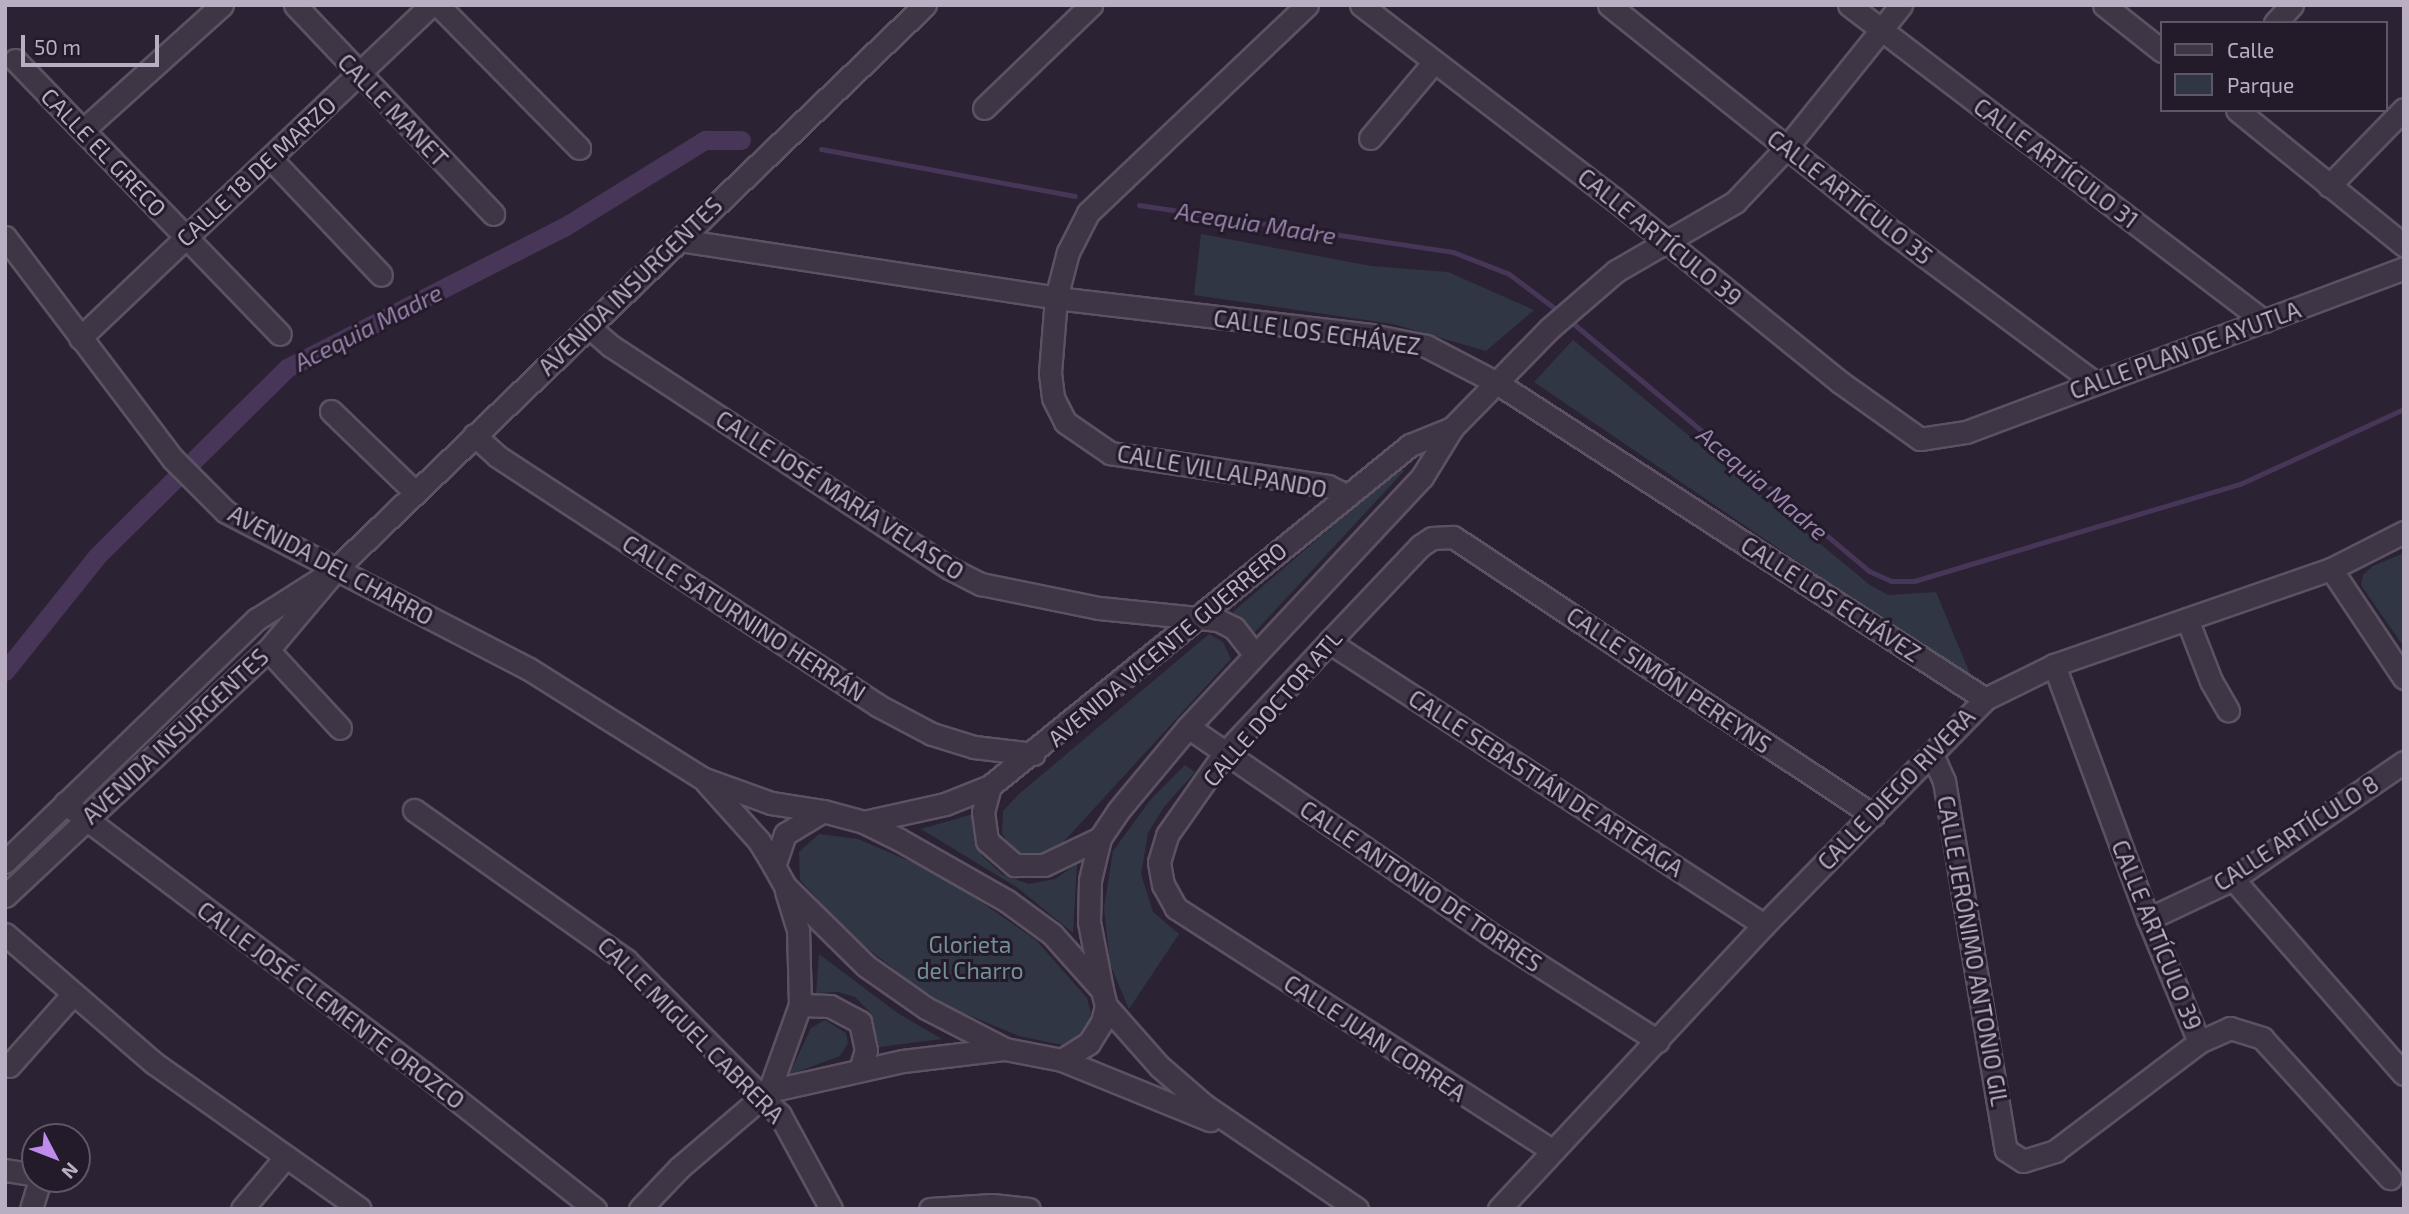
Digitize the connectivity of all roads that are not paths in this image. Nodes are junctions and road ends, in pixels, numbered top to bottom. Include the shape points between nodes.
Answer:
1 (222, 5) edge
2 (295, 5) edge
3 (431, 5) edge
4 (438, 5) edge
5 (925, 5) edge
6 (1091, 5) edge
7 (1307, 5) edge
8 (1361, 5) edge
9 (1609, 5) edge
10 (1849, 5) edge
11 (1901, 5) edge
12 (2104, 5) edge
13 (2292, 5) edge
14 (2277, 21) edge
15 (1881, 30) junction
16 (2160, 49) edge
17 (15, 60) dead end
18 (1434, 62) junction
19 (358, 74) junction
20 (984, 108) dead end
21 (2404, 108) edge
22 (2239, 112) edge
23 (83, 131) junction
24 (1370, 138) dead end
25 (1787, 147) junction
26 (579, 148) dead end
27 (270, 158) junction
28 (2329, 186) junction
29 (493, 214) dead end
30 (186, 236) junction
31 (5, 237) edge
32 (678, 240) junction
33 (1668, 242) junction
34 (2404, 245) edge
35 (2404, 268) edge
36 (381, 275) dead end
37 (1056, 298) junction
38 (2264, 321) junction
39 (589, 327) junction
40 (280, 334) dead end
41 (80, 338) junction
42 (1497, 383) junction
43 (2095, 383) junction
44 (331, 411) dead end
45 (1452, 428) junction
46 (1966, 432) joint
47 (474, 435) junction
48 (416, 493) junction
49 (1346, 495) junction
50 (2404, 532) edge
51 (1466, 543) joint
52 (337, 568) junction
53 (2331, 569) junction
54 (1199, 618) junction
55 (2187, 619) junction
56 (1329, 642) junction
57 (268, 650) junction
58 (1255, 655) junction
59 (2054, 665) junction
60 (2404, 678) edge
61 (1985, 699) junction
62 (2228, 710) dead end
63 (1188, 727) junction
64 (340, 728) dead end
65 (1034, 754) junction
66 (1224, 754) junction
67 (1932, 754) junction
68 (2404, 762) edge
69 (702, 778) junction
70 (990, 786) junction
71 (65, 803) junction
72 (414, 810) dead end
73 (823, 811) junction
74 (1873, 815) junction
75 (85, 820) junction
76 (864, 822) junction
77 (1100, 838) junction
78 (5, 862) edge
79 (774, 866) junction
80 (2232, 879) junction
81 (785, 886) junction
82 (5, 895) edge
83 (2148, 919) junction
84 (1198, 923) joint
85 (1764, 925) junction
86 (5, 934) edge
87 (72, 995) junction
88 (1104, 998) junction
89 (800, 1005) junction
90 (1658, 1041) junction
91 (2199, 1042) junction
92 (1005, 1049) junction
93 (1062, 1060) junction
94 (9, 1066) dead end
95 (860, 1070) junction
96 (2404, 1074) edge
97 (766, 1094) junction
98 (1243, 1136) junction
99 (1553, 1151) junction
100 (284, 1159) junction
101 (2390, 1178) dead end
102 (242, 1209) edge
103 (360, 1209) edge
104 (595, 1209) edge
105 (640, 1209) edge
106 (831, 1209) edge
107 (930, 1209) edge
108 (1029, 1209) edge
109 (1357, 1209) edge
110 (1499, 1209) edge

1 - 23 street
2 - 19 street, CALLE MANET
3 - 19 street, CALLE 18 DE MARZO
4 - 26 street
5 - 32 street, AVENIDA INSURGENTES
6 - 20 street
7 - 37 street, CALLE VILLALPANDO via 1094,207 1068,252
8 - 18 street, CALLE ARTÍCULO 39
9 - 25 street, CALLE ARTÍCULO 35
10 - 15 street, CALLE ARTÍCULO 31
11 - 15 street, AVENIDA VICENTE GUERRERO
12 - 16 street
13 - 14 street
15 - 25 street, AVENIDA VICENTE GUERRERO
15 - 38 street, CALLE ARTÍCULO 31
17 - 23 street, CALLE EL GRECO
18 - 24 street
18 - 33 street, CALLE ARTÍCULO 39
19 - 27 street, CALLE 18 DE MARZO
19 - 29 street, CALLE MANET
21 - 28 street
22 - 28 street
23 - 30 street, CALLE EL GRECO
25 - 33 street, AVENIDA VICENTE GUERRERO via 1735,202
25 - 43 street, CALLE ARTÍCULO 35
27 - 30 street, CALLE 18 DE MARZO
27 - 36 street
28 - 34 street
30 - 40 street, CALLE EL GRECO
30 - 41 street, CALLE 18 DE MARZO
31 - 41 street, AVENIDA DEL CHARRO
32 - 37 street, CALLE LOS ECHÁVEZ
32 - 39 street, AVENIDA INSURGENTES
33 - 42 street, AVENIDA VICENTE GUERRERO via 1627,264 1578,302
33 - 46 street, CALLE ARTÍCULO 39 via 1910,434 1932,441
35 - 38 street, CALLE PLAN DE AYUTLA
37 - 42 street, CALLE LOS ECHÁVEZ via 1403,340 1451,357
37 - 49 street, CALLE VILLALPANDO via 1050,373 1053,398 1065,422 1094,445 1132,457 1328,486
38 - 43 street, CALLE PLAN DE AYUTLA
39 - 47 street, AVENIDA INSURGENTES
39 - 54 street, CALLE JOSÉ MARÍA VELASCO via 622,354 949,568 981,584 1099,608
41 - 52 street, AVENIDA DEL CHARRO via 203,492 243,523
42 - 45 street, AVENIDA VICENTE GUERRERO
42 - 61 street, CALLE LOS ECHÁVEZ
43 - 46 street, CALLE PLAN DE AYUTLA
44 - 48 street
45 - 49 street, AVENIDA VICENTE GUERRERO via 1410,445
45 - 58 street, AVENIDA VICENTE GUERRERO via 1422,477
47 - 48 street, AVENIDA INSURGENTES
47 - 65 street, CALLE SATURNINO HERRÁN via 508,463 877,705 932,734 974,747
48 - 52 street, AVENIDA INSURGENTES
49 - 54 street, AVENIDA VICENTE GUERRERO
50 - 53 street, CALLE DIEGO RIVERA
51 - 56 street, CALLE DOCTOR ATL via 1443,535 1420,546
51 - 74 street, CALLE SIMÓN PEREYNS
52 - 57 street, AVENIDA INSURGENTES
52 - 69 street, AVENIDA DEL CHARRO via 529,669
52 - 71 street, AVENIDA INSURGENTES via 257,619
53 - 55 street, CALLE DIEGO RIVERA
53 - 60 street
54 - 58 street, CALLE JOSÉ MARÍA VELASCO via 1234,628
54 - 65 street, AVENIDA VICENTE GUERRERO
55 - 59 street, CALLE DIEGO RIVERA
55 - 62 street via 2211,681
56 - 66 street, CALLE DOCTOR ATL
56 - 85 street, CALLE SEBASTIÁN DE ARTEAGA
57 - 64 street
57 - 75 street, AVENIDA INSURGENTES
58 - 63 street, AVENIDA VICENTE GUERRERO
59 - 61 street, CALLE DIEGO RIVERA
59 - 83 street, CALLE ARTÍCULO 39
61 - 67 street, CALLE DIEGO RIVERA
63 - 66 street, CALLE ANTONIO DE TORRES
63 - 77 street, AVENIDA VICENTE GUERRERO
65 - 70 street, AVENIDA VICENTE GUERRERO
66 - 84 street, CALLE DOCTOR ATL via 1160,850 1159,874 1167,893 1176,908
66 - 90 street, CALLE ANTONIO DE TORRES
67 - 74 street, CALLE DIEGO RIVERA
67 - 91 street, CALLE JERÓNIMO ANTONIO GIL via 1944,781 2006,1150 2023,1161 2056,1151
68 - 80 street, CALLE ARTÍCULO 8
69 - 73 street, AVENIDA DEL CHARRO via 771,803
69 - 79 street, AVENIDA DEL CHARRO via 759,841
70 - 76 street, AVENIDA VICENTE GUERRERO via 945,804
70 - 77 street via 983,812 987,841 1015,865 1044,865
71 - 75 street, CALLE JOSÉ CLEMENTE OROZCO
71 - 78 street, AVENIDA INSURGENTES
72 - 97 street, CALLE MIGUEL CABRERA via 598,936
73 - 76 street, AVENIDA DEL CHARRO
73 - 79 street via 785,834
74 - 85 street, CALLE DIEGO RIVERA
75 - 82 street, AVENIDA INSURGENTES
75 - 104 street, CALLE JOSÉ CLEMENTE OROZCO via 422,1072
76 - 88 street via 1007,901 1080,960
77 - 88 street, AVENIDA VICENTE GUERRERO via 1090,880 1089,922
79 - 81 street, AVENIDA DEL CHARRO
80 - 83 street, CALLE ARTÍCULO 8
80 - 96 street
81 - 89 street via 798,930
81 - 92 street via 834,937 886,981 958,1027
83 - 91 street, CALLE ARTÍCULO 39
84 - 99 street, CALLE JUAN CORREA
85 - 90 street, CALLE DIEGO RIVERA
86 - 87 street
87 - 94 street
87 - 100 street via 154,1063
88 - 93 street via 1090,1043
88 - 98 street via 1167,1072
89 - 95 street via 830,1006 860,1022 866,1050
89 - 97 street
90 - 99 street, CALLE DIEGO RIVERA
91 - 101 street, CALLE ARTÍCULO 39 via 2230,1028 2262,1038
92 - 93 street
92 - 95 street
93 - 98 street via 1158,1096
95 - 97 street
97 - 105 street
97 - 106 street, CALLE MIGUEL CABRERA
98 - 109 street
99 - 110 street, CALLE DIEGO RIVERA
100 - 102 street
100 - 103 street
107 - 108 street via 992,1205

